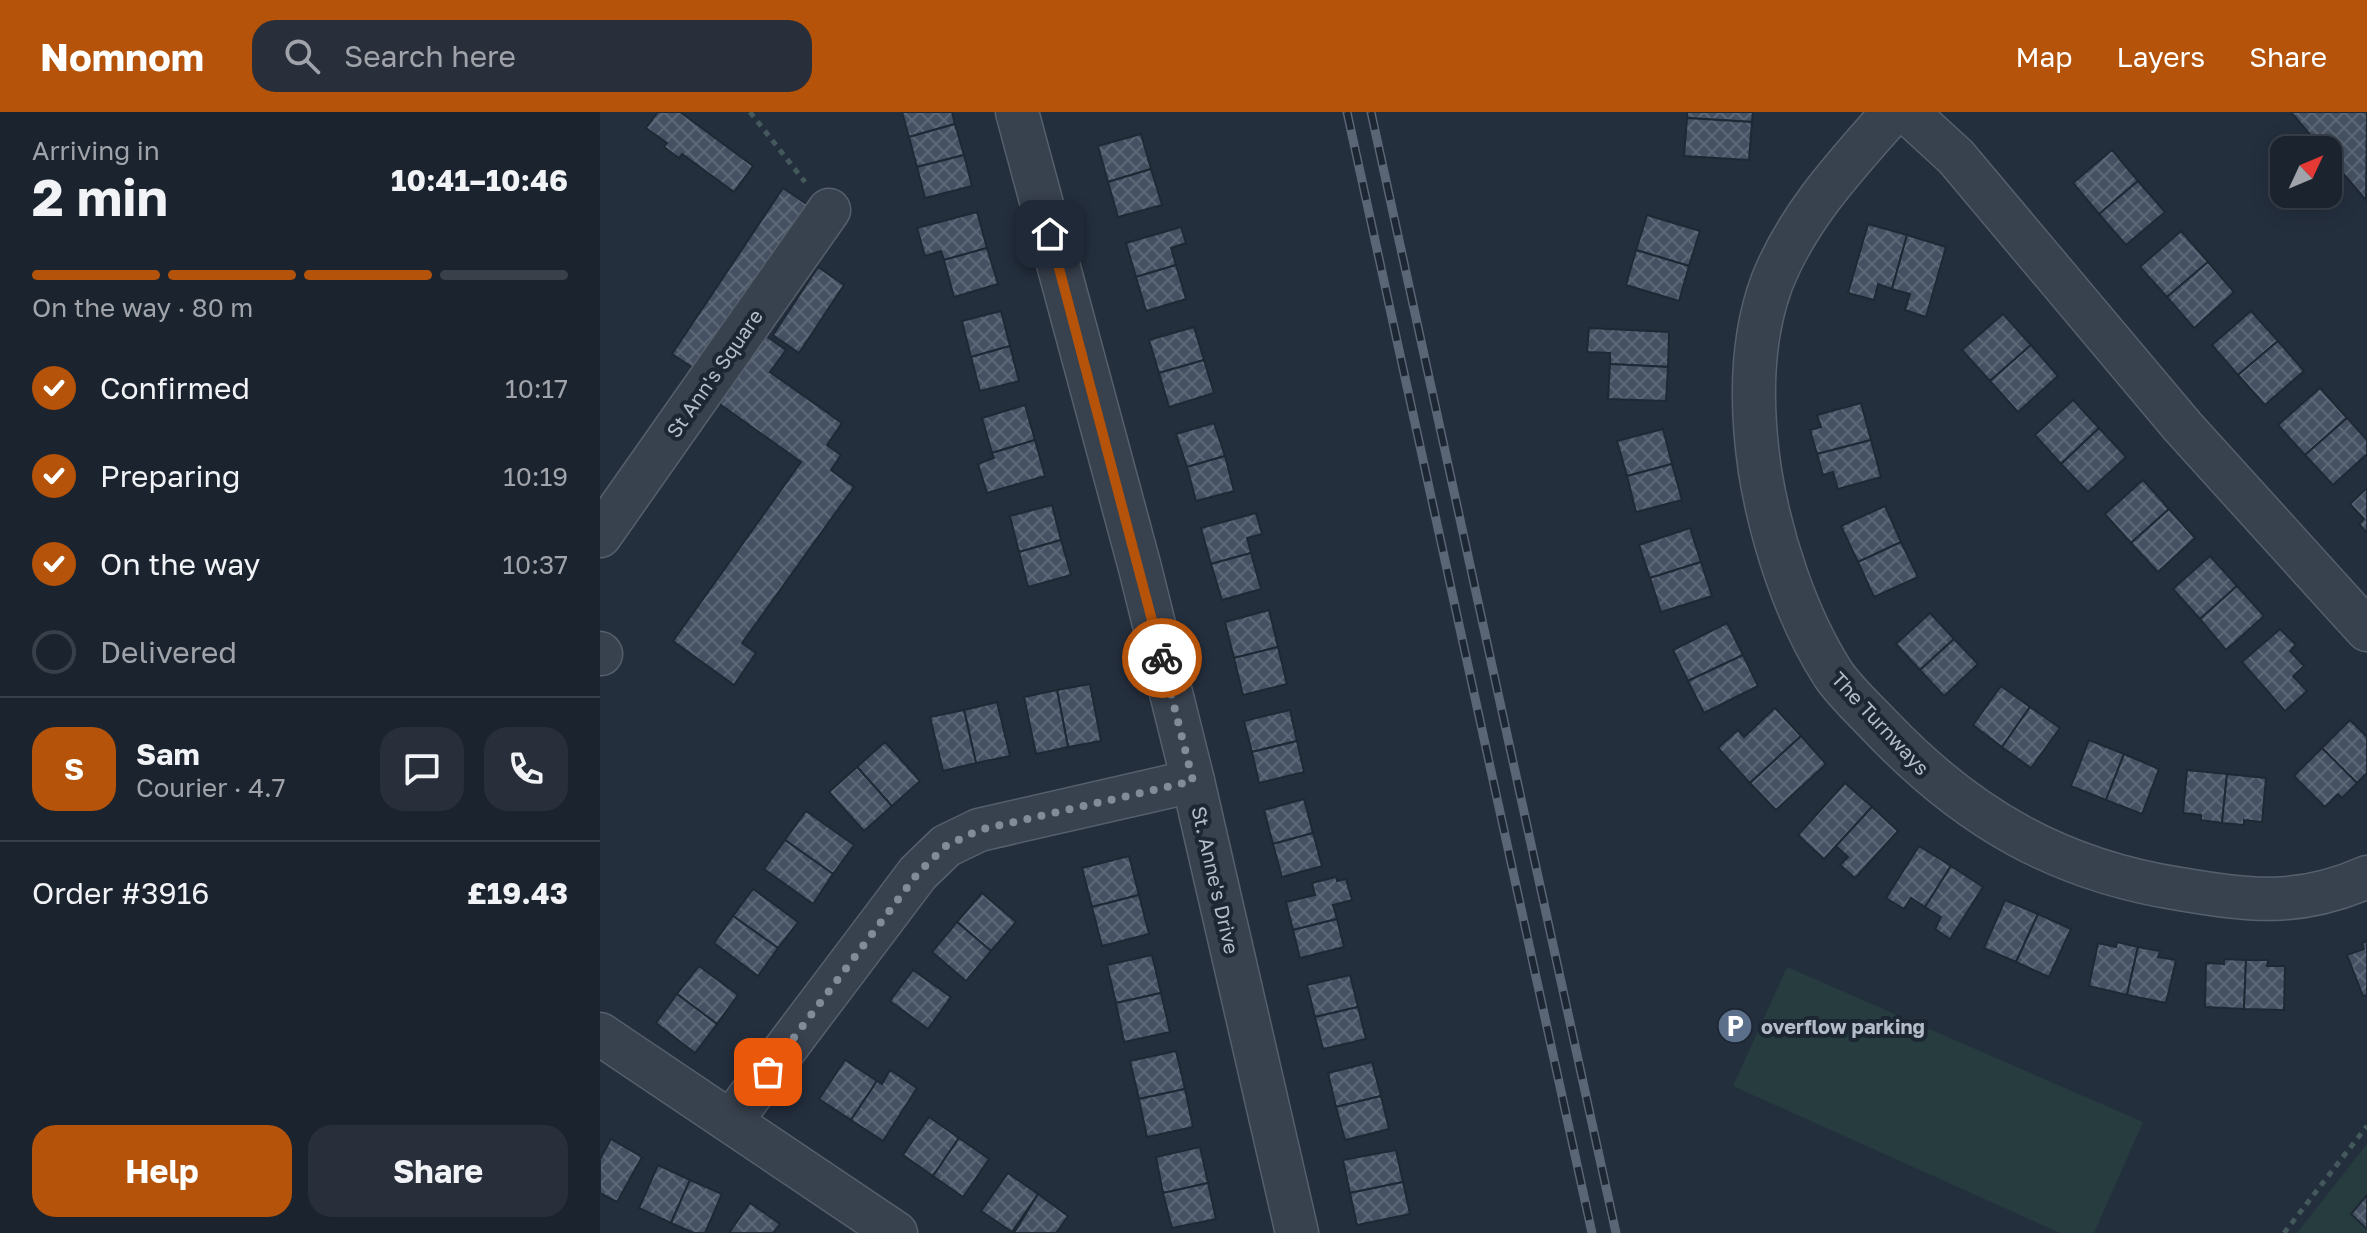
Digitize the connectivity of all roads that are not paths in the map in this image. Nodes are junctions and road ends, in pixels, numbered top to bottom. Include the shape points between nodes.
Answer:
1 (1017, 112) edge
2 (1893, 112) edge
3 (1907, 112) edge
4 (829, 210) road end
5 (600, 536) edge
6 (2367, 630) edge
7 (1193, 781) junction
8 (2367, 877) edge
9 (600, 1034) edge
10 (731, 1121) junction
11 (896, 1233) edge
12 (1297, 1233) edge

1 - 7 street, St. Anne's Drive
2 - 8 street, The Turnways via 1829,185 1798,231 1772,283 1758,342 1754,397 1764,494 1790,585 1834,675 1917,765 1956,797 2015,836 2107,875 2201,893 2271,899 2309,897
3 - 6 street via 1956,157 2183,427
4 - 5 street, St Ann's Square
7 - 10 street via 979,830 946,846 918,873
7 - 12 street, St. Anne's Drive
9 - 10 street
10 - 11 street

